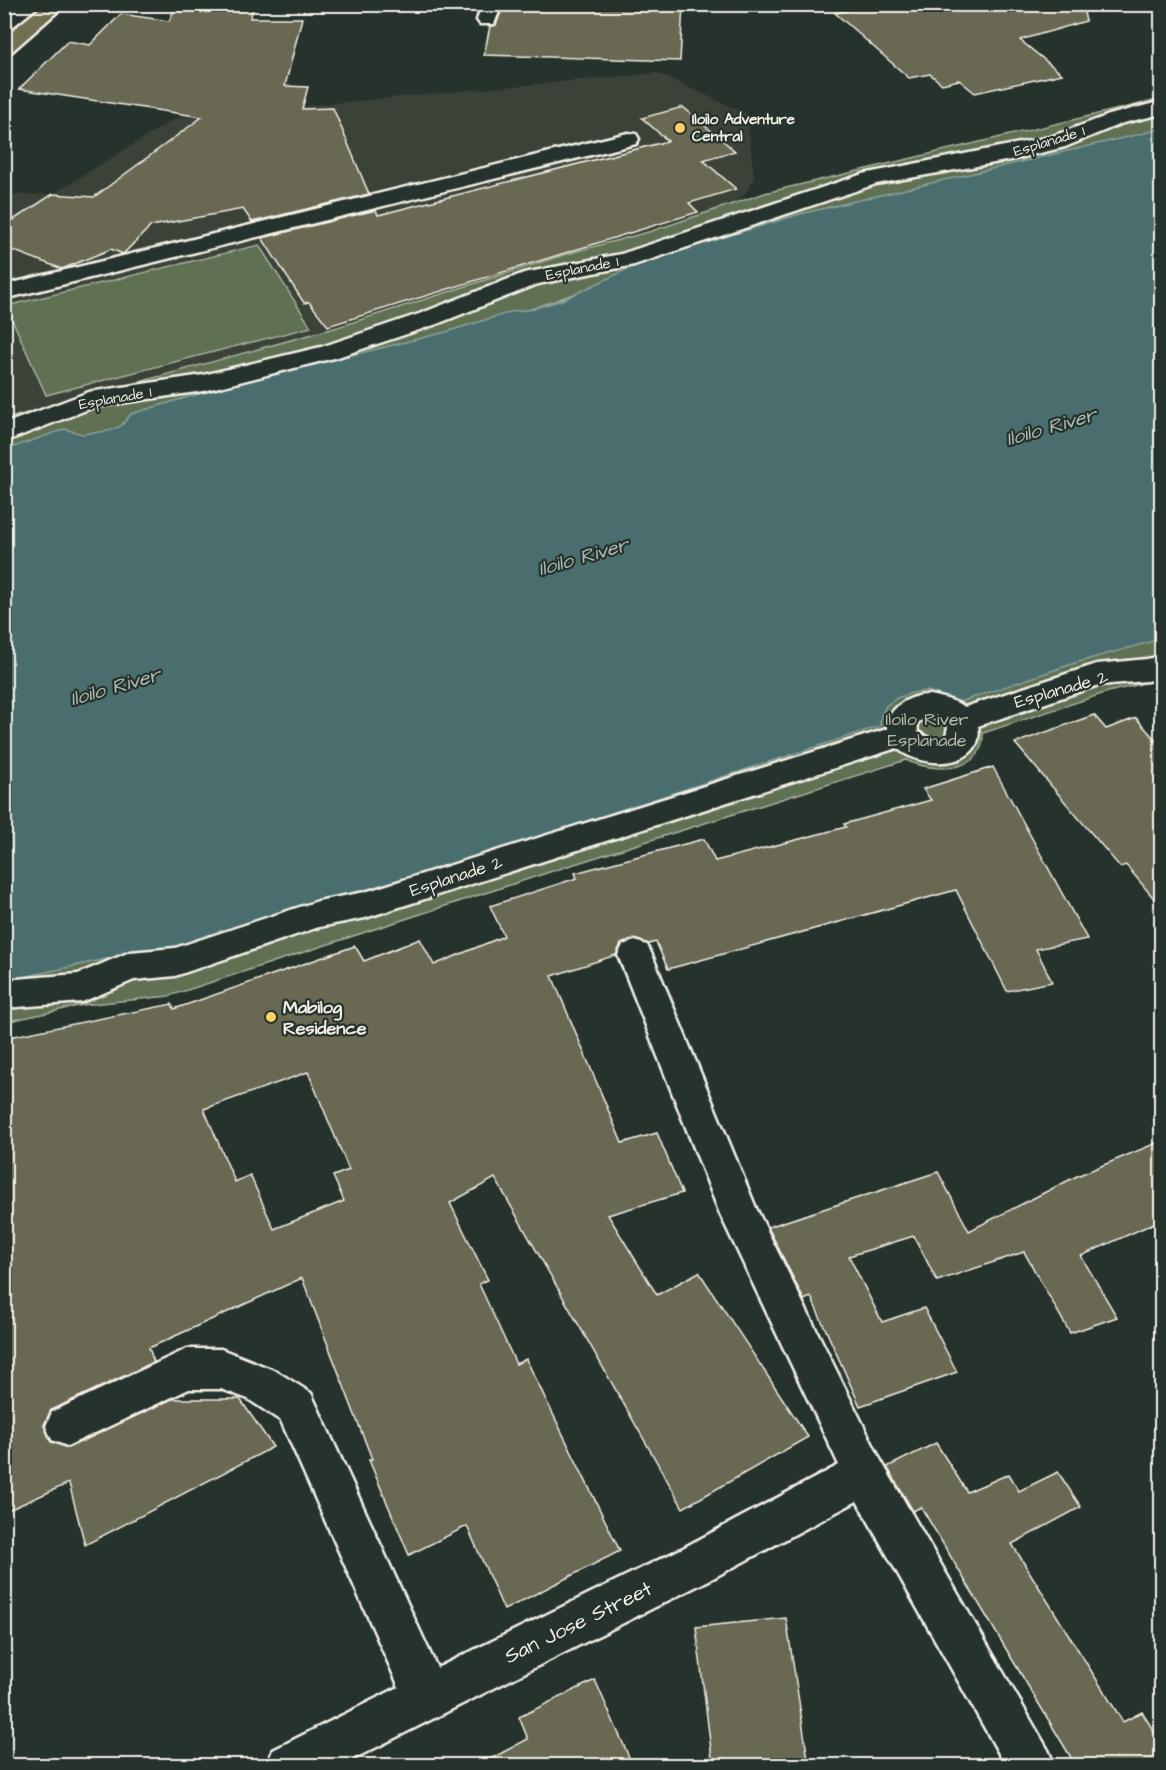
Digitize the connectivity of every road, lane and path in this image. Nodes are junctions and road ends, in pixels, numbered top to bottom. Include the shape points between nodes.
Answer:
1 (57, 4) edge
2 (4, 48) edge
3 (1161, 107) edge
4 (628, 139) dead end
5 (4, 292) edge
6 (4, 434) edge
7 (1161, 666) edge
8 (635, 955) dead end
9 (4, 994) edge
10 (67, 1426) dead end
11 (865, 1474) junction
12 (427, 1697) junction
13 (289, 1766) edge
14 (1032, 1766) edge

1 - 2 main road
3 - 6 street, Esplanade 1 via 1057,142 870,179 636,256 532,278 329,352 203,383 89,400
4 - 5 street
7 - 9 street, Esplanade 2 via 1097,675 961,720 937,707 916,708 903,719 903,735 365,905 318,914 175,962 130,966 82,988
8 - 11 street via 739,1214
10 - 12 street via 187,1369 221,1369 262,1385 296,1407
11 - 12 street, San Jose Street via 698,1563
11 - 14 street
12 - 13 street, San Jose Street

